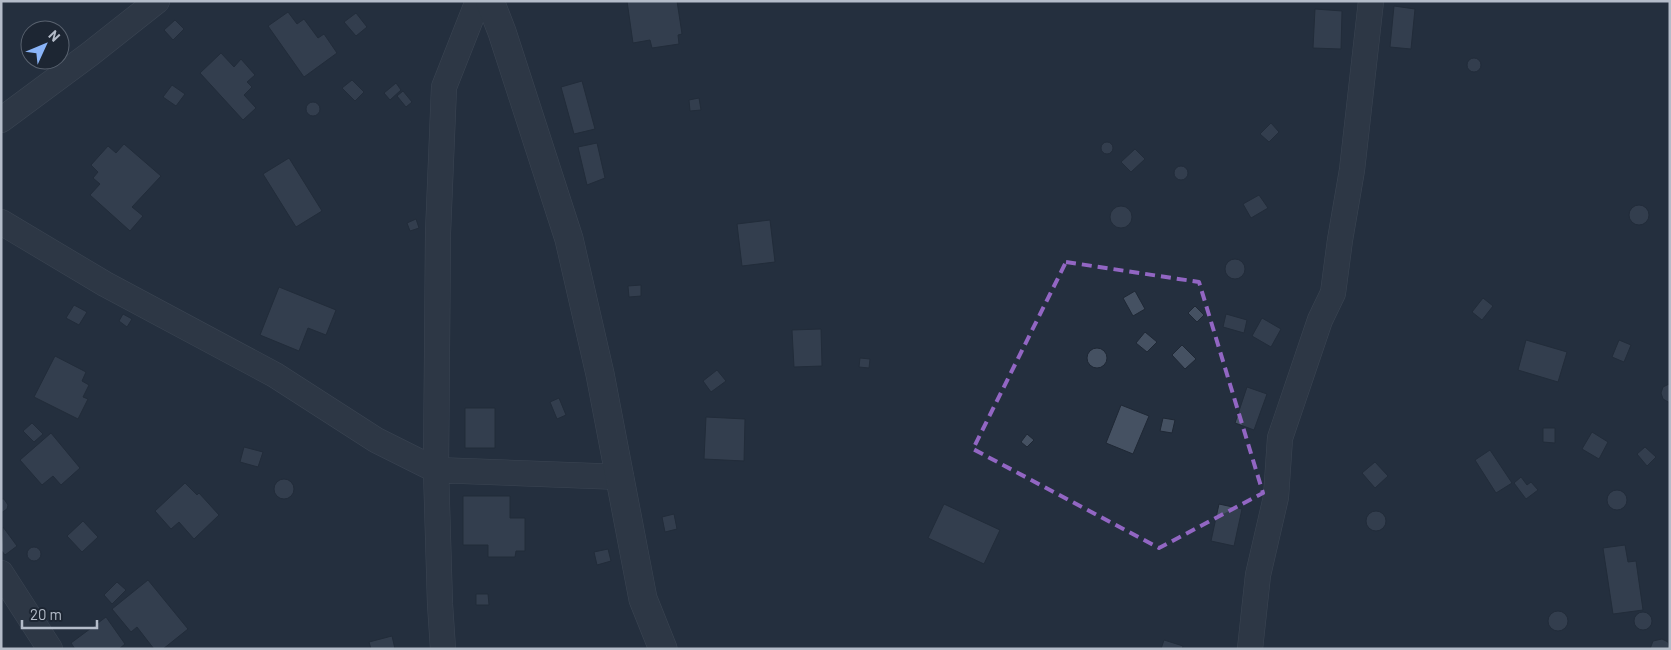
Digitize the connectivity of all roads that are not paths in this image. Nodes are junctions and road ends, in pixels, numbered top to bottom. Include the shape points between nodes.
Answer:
1 (157, 1) edge
2 (478, 1) edge
3 (490, 1) edge
4 (1371, 1) edge
5 (1, 120) edge
6 (1, 222) edge
7 (436, 470) junction
8 (621, 478) junction
9 (1, 573) edge
10 (50, 649) edge
11 (443, 649) edge
12 (664, 649) edge
13 (1250, 649) edge

1 - 5 street
2 - 7 street via 444,87 438,233
3 - 8 street via 569,239
4 - 13 street via 1352,170 1333,293 1320,320 1280,438 1276,496 1258,575
6 - 7 street via 105,284 275,375 376,440
7 - 8 street
7 - 11 street
8 - 12 street via 643,599
9 - 10 street

